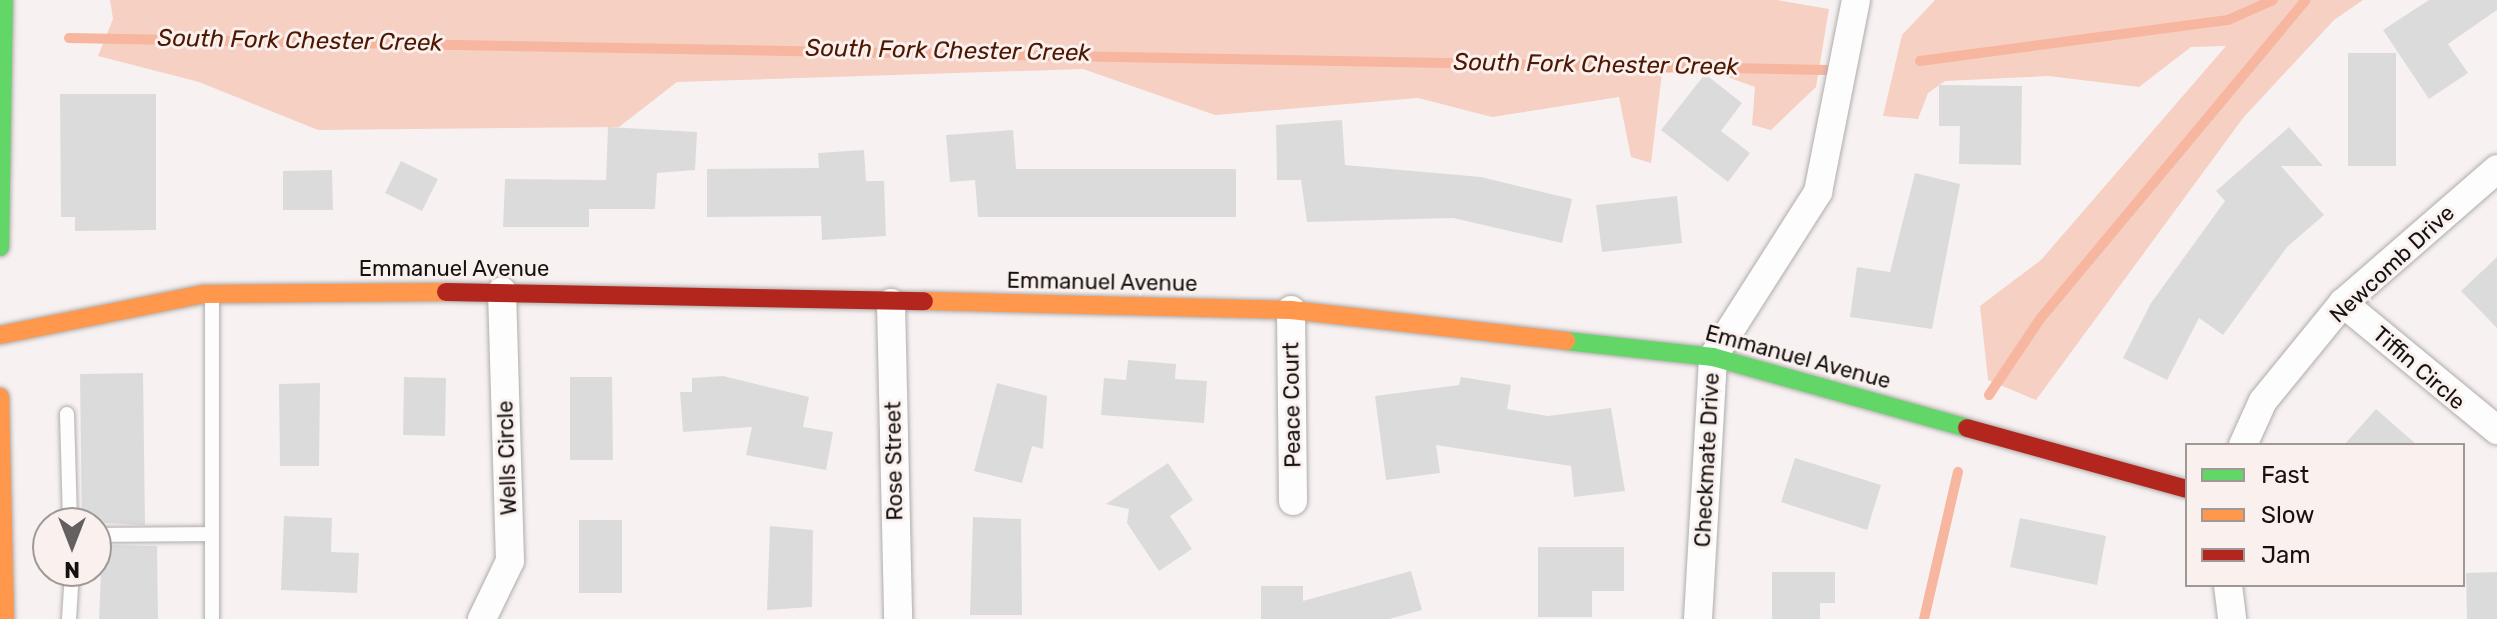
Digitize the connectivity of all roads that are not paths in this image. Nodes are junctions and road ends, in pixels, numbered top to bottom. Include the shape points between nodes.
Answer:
1 (4, 0) edge
2 (1856, 0) edge
3 (2497, 169) edge
4 (0, 247) edge
5 (502, 291) junction
6 (212, 294) junction
7 (891, 303) junction
8 (2343, 303) junction
9 (1291, 310) junction
10 (0, 335) edge
11 (1713, 357) junction
12 (0, 397) edge
13 (67, 414) dead end
14 (2497, 430) edge
15 (2244, 443) edge
16 (2185, 488) edge
17 (1293, 501) dead end
18 (70, 507) edge
19 (212, 534) junction
20 (112, 535) edge
21 (71, 587) edge
22 (2228, 587) edge
23 (5, 619) edge
24 (69, 619) edge
25 (212, 619) edge
26 (482, 619) edge
27 (898, 619) edge
28 (1698, 619) edge
29 (2232, 619) edge

1 - 4 street
2 - 11 street, Checkmate Drive via 1818,192
3 - 8 street, Newcomb Drive
5 - 6 street, Emmanuel Avenue
5 - 7 street, Emmanuel Avenue
5 - 26 street, Wells Circle via 510,561
6 - 10 street, Emmanuel Avenue
6 - 19 lane
7 - 9 street, Emmanuel Avenue
7 - 27 street, Rose Street
8 - 14 street, Tiffin Circle
8 - 15 street, Newcomb Drive via 2263,401
9 - 11 street, Emmanuel Avenue
9 - 17 street, Peace Court
11 - 16 street, Emmanuel Avenue
11 - 28 street, Checkmate Drive
12 - 23 street
13 - 18 lane
19 - 20 lane
19 - 25 lane
21 - 24 lane
22 - 29 street

